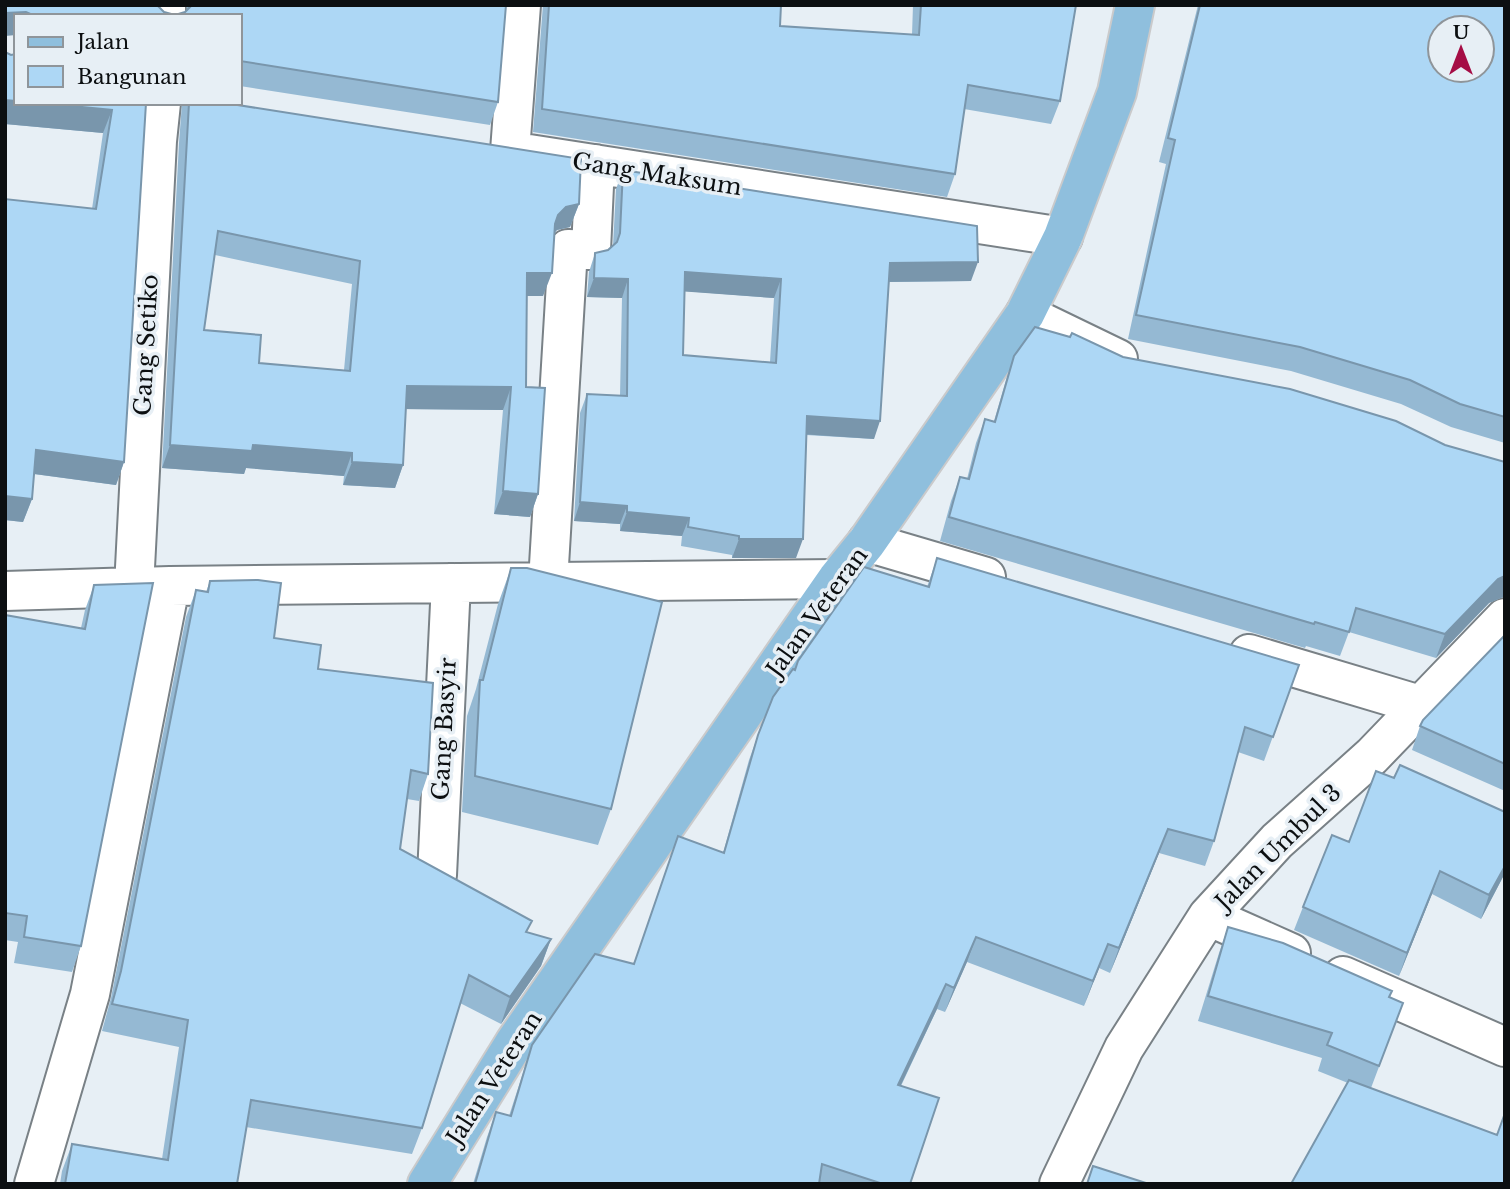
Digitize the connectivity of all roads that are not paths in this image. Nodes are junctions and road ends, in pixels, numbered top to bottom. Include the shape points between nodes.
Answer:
1 (521, 5) edge
2 (1135, 5) edge
3 (161, 105) edge
4 (469, 144) edge
5 (510, 151) junction
6 (595, 164) junction
7 (1063, 237) junction
8 (1025, 314) junction
9 (1157, 367) edge
10 (867, 542) junction
11 (837, 579) junction
12 (548, 582) junction
13 (451, 583) junction
14 (152, 587) junction
15 (1025, 589) edge
16 (5, 591) edge
17 (1505, 618) edge
18 (1209, 643) edge
19 (1420, 705) junction
20 (1372, 756) junction
21 (1409, 772) edge
22 (437, 875) edge
23 (1208, 916) junction
24 (1505, 1047) edge
25 (1077, 1173) edge
26 (34, 1184) edge
27 (427, 1184) edge

1 - 5 street
2 - 7 main road, Jalan Veteran via 1117,92
3 - 14 street, Gang Setiko
4 - 5 street, Gang Maksum
5 - 6 street, Gang Maksum
6 - 7 street, Gang Maksum
6 - 12 street via 591,250 568,249
7 - 8 main road, Jalan Veteran
8 - 9 street via 1118,359
8 - 10 main road, Jalan Veteran
10 - 11 main road, Jalan Veteran
10 - 15 street
11 - 12 street
11 - 27 main road, Jalan Veteran via 515,1042
12 - 13 street
13 - 14 street
13 - 22 street, Gang Basyir
14 - 16 street
14 - 26 street, Gang Setiko via 90,993
17 - 19 street, Jalan Umbul 3
18 - 19 street
19 - 20 street, Jalan Umbul 3
20 - 21 street
20 - 23 street, Jalan Umbul 3 via 1277,841
23 - 24 street
23 - 25 street, Jalan Umbul 3 via 1124,1048

